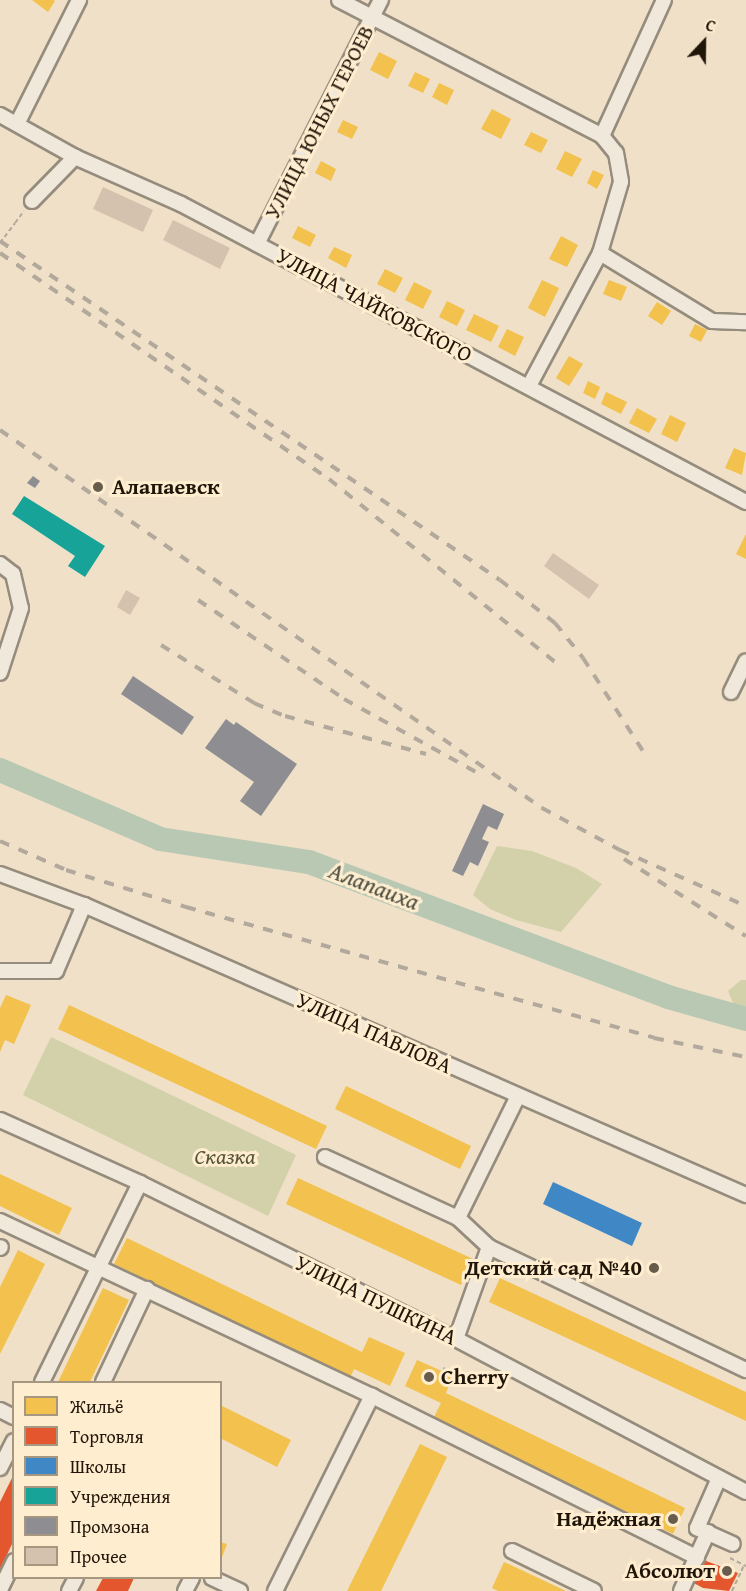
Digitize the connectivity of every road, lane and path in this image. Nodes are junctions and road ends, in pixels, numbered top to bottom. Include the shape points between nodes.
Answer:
1 (80, 0) edge
2 (339, 0) edge
3 (381, 0) edge
4 (664, 0) edge
5 (372, 17) junction
6 (0, 115) edge
7 (17, 124) junction
8 (602, 136) junction
9 (75, 157) junction
10 (32, 201) dead end
11 (15, 223) dead end
12 (0, 243) edge
13 (257, 244) junction
14 (600, 253) junction
15 (746, 322) edge
16 (529, 386) junction
17 (746, 502) edge
18 (0, 564) edge
19 (746, 661) edge
20 (0, 673) edge
21 (731, 692) dead end
22 (0, 874) edge
23 (84, 905) junction
24 (0, 971) edge
25 (518, 1096) junction
26 (0, 1120) edge
27 (325, 1157) dead end
28 (140, 1183) junction
29 (746, 1195) edge
30 (458, 1218) junction
31 (0, 1221) edge
32 (489, 1246) junction
33 (99, 1267) junction
34 (147, 1289) junction
35 (456, 1339) junction
36 (444, 1367) dead end
37 (746, 1370) edge
38 (443, 1371) dead end
39 (43, 1381) edge
40 (105, 1381) edge
41 (372, 1396) junction
42 (12, 1445) edge
43 (0, 1468) edge
44 (719, 1478) junction
45 (746, 1492) edge
46 (708, 1532) junction
47 (733, 1544) dead end
48 (512, 1551) dead end
49 (697, 1557) junction
50 (12, 1565) edge
51 (745, 1565) edge
52 (214, 1579) edge
53 (0, 1590) edge
54 (240, 1591) edge
55 (275, 1591) edge
56 (594, 1591) edge
57 (681, 1591) edge
58 (732, 1591) edge

1 - 7 street
2 - 5 street
3 - 5 street, УЛИЦА ЮНЫХ ГЕРОЕВ
4 - 8 street
5 - 8 street
5 - 13 street, УЛИЦА ЮНЫХ ГЕРОЕВ
6 - 7 street, УЛИЦА ЧАЙКОВСКОГО
7 - 9 street, УЛИЦА ЧАЙКОВСКОГО
8 - 14 street via 616,153 621,182
9 - 10 street
9 - 13 street, УЛИЦА ЧАЙКОВСКОГО
11 - 12 path, bridge
13 - 16 street, УЛИЦА ЧАЙКОВСКОГО
14 - 15 street via 712,321
14 - 16 street
16 - 17 street, УЛИЦА ЧАЙКОВСКОГО
18 - 20 street via 13,574 21,608
19 - 21 street
22 - 23 street, УЛИЦА ПАВЛОВА
23 - 24 street via 56,971
23 - 25 street, УЛИЦА ПАВЛОВА
25 - 29 street, УЛИЦА ПАВЛОВА
25 - 30 street
26 - 28 street, УЛИЦА ПУШКИНА
27 - 30 street
28 - 33 street
28 - 35 street, УЛИЦА ПУШКИНА
30 - 32 street
31 - 33 street
32 - 35 street
32 - 37 street
33 - 34 street
33 - 39 street
34 - 40 street
34 - 41 street
35 - 44 street, УЛИЦА ПУШКИНА
36 - 38 path
41 - 49 street
41 - 55 street
42 - 43 street
44 - 45 street, УЛИЦА ПУШКИНА
44 - 46 street via 697,1528
46 - 47 street
46 - 49 street
48 - 56 street
49 - 57 street
50 - 53 street
51 - 58 path
52 - 54 street

